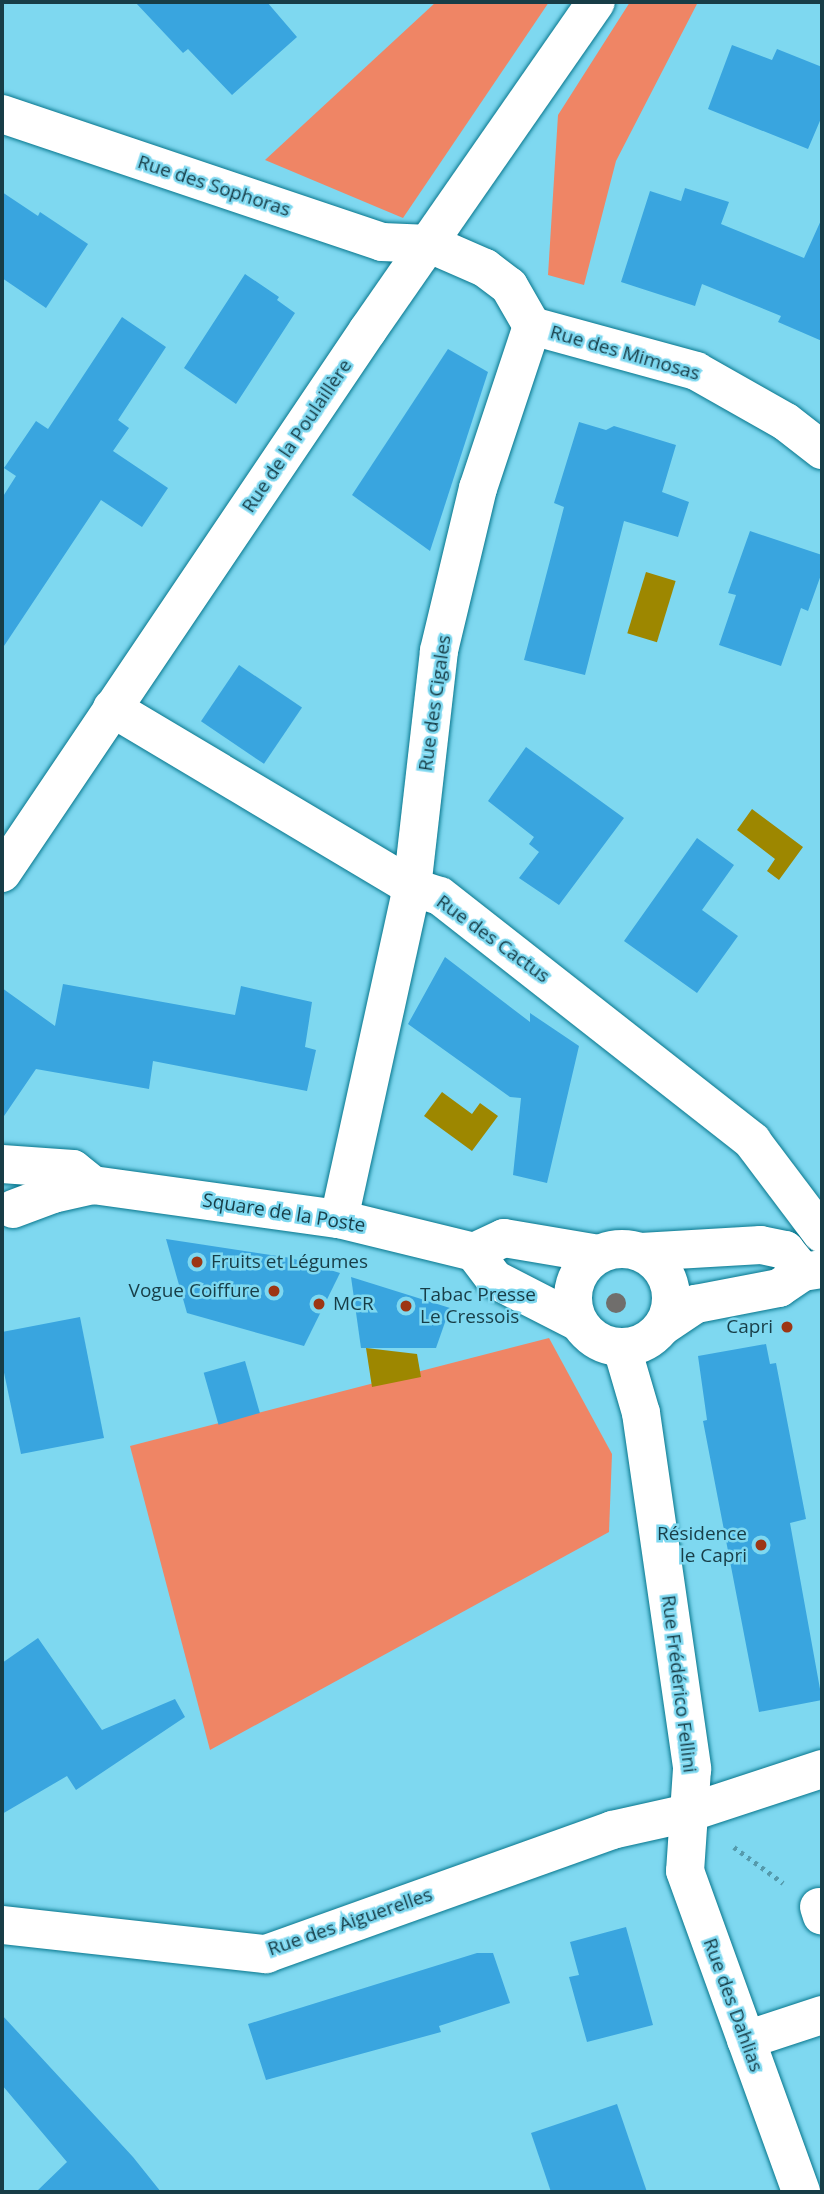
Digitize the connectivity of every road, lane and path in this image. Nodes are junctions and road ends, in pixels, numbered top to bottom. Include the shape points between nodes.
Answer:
1 (596, 2) edge
2 (2, 114) edge
3 (430, 244) junction
4 (532, 326) junction
5 (822, 450) edge
6 (112, 708) junction
7 (2, 873) edge
8 (412, 887) junction
9 (2, 1164) edge
10 (93, 1185) junction
11 (5, 1205) edge
12 (339, 1219) junction
13 (822, 1234) edge
14 (474, 1252) junction
15 (641, 1252) junction
16 (599, 1254) junction
17 (813, 1270) edge
18 (578, 1322) junction
19 (663, 1326) junction
20 (622, 1348) junction
21 (822, 1769) edge
22 (688, 1814) junction
23 (728, 1842) dead end
24 (754, 1863) dead end
25 (2, 1925) edge
26 (822, 2015) edge
27 (746, 2040) junction
28 (801, 2192) edge

1 - 3 street, Rue de la Poulaillère
2 - 3 street, Rue des Sophoras via 382,242
3 - 4 street via 485,268 509,286
3 - 6 street, Rue de la Poulaillère
4 - 5 street, Rue des Mimosas via 696,371 786,422
4 - 8 street, Rue des Cigales via 478,488 439,651
6 - 7 street, Rue de la Poulaillère
6 - 8 street, Rue des Cactus
8 - 12 street, Rue des Cigales
8 - 13 street, Rue des Cactus via 440,896 752,1141
9 - 10 street, Square de la Poste via 73,1169
10 - 11 street, Square de la Poste
10 - 12 street, Square de la Poste
12 - 14 street, Square de la Poste
14 - 16 street via 504,1238
14 - 18 street via 494,1279
15 - 16 street via 621,1248
15 - 17 street via 761,1245 785,1250
15 - 19 street via 658,1264 669,1282 670,1309
16 - 18 street via 583,1266 574,1283 571,1301
17 - 19 street via 779,1288 696,1304
18 - 20 street via 590,1337
19 - 20 street via 649,1340
20 - 22 street, Rue Frédérico Fellini via 634,1382 649,1461 692,1769
21 - 22 street, Rue des Aiguerelles
22 - 25 street, Rue des Aiguerelles via 612,1830 266,1954
22 - 27 street, Rue des Dahlias via 685,1871
23 - 24 path
26 - 27 street
27 - 28 street, Rue des Dahlias

